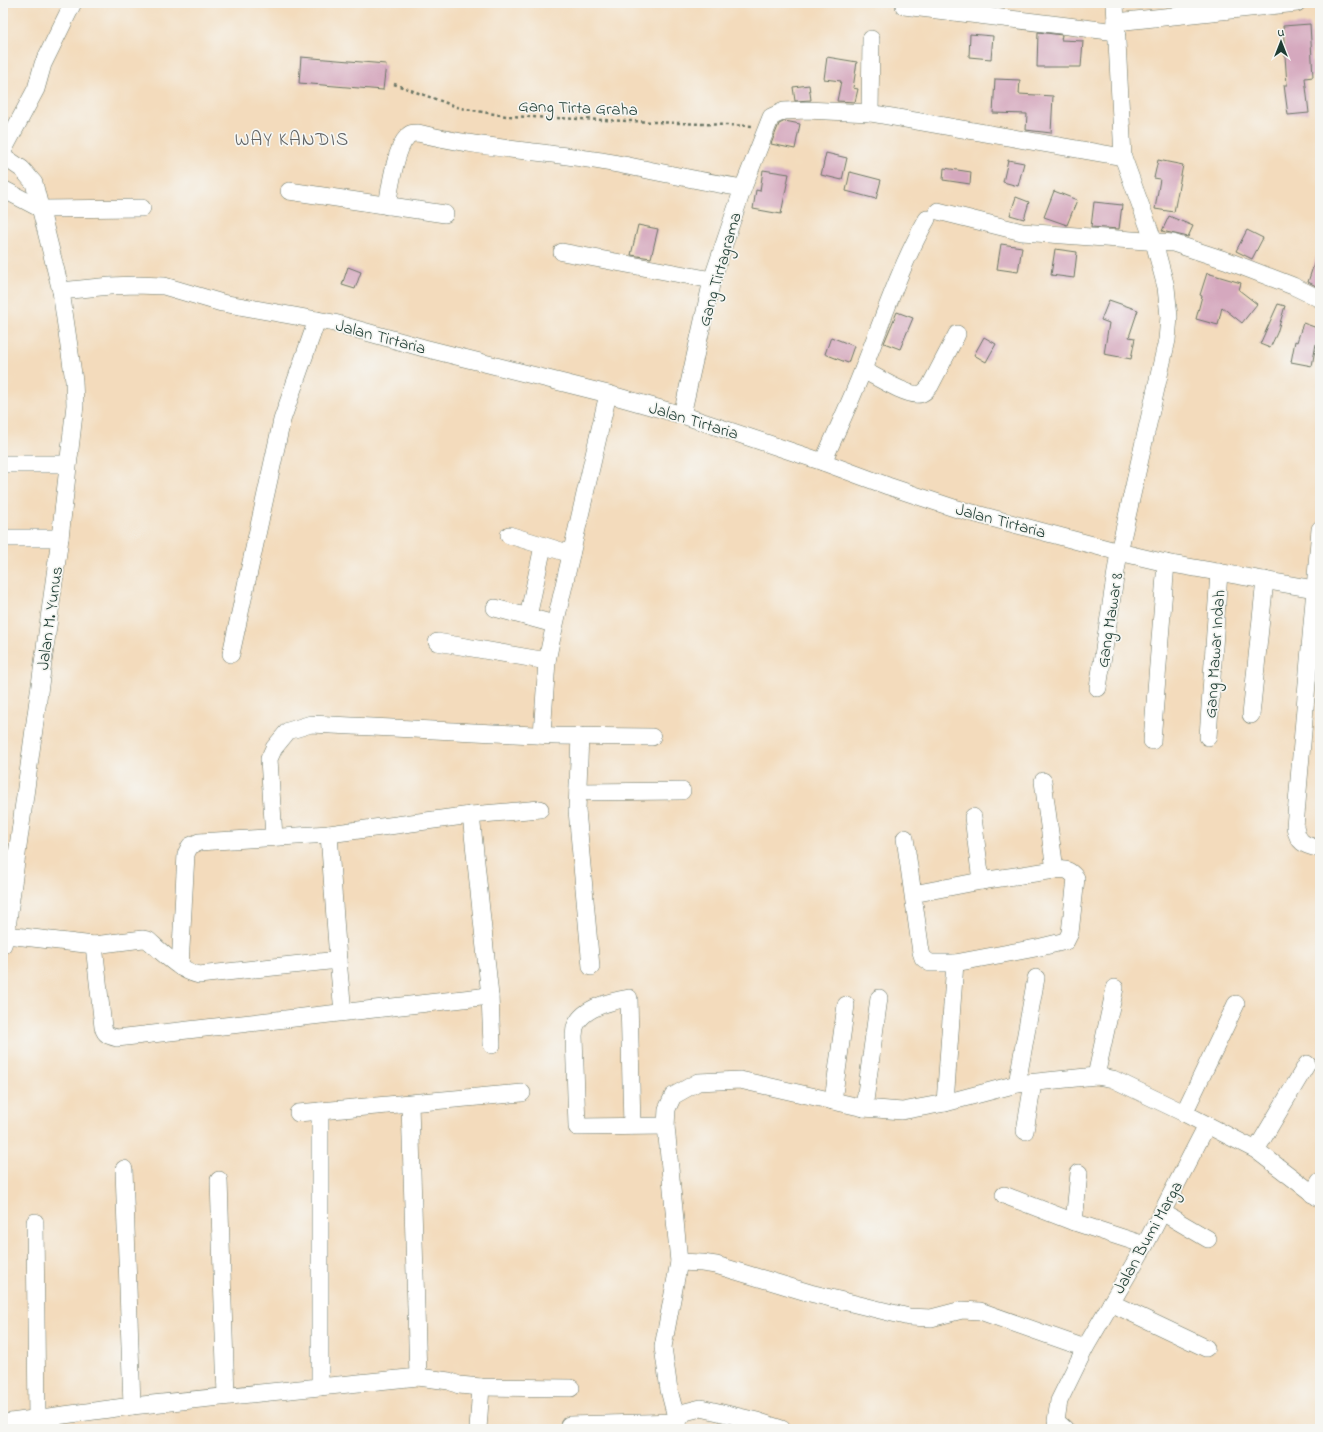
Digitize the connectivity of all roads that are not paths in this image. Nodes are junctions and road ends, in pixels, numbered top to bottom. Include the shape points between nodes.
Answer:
1 (73, 3) edge
2 (1115, 3) edge
3 (1297, 3) edge
4 (904, 6) dead end
5 (1116, 27) junction
6 (871, 39) dead end
7 (870, 113) junction
8 (3, 151) edge
9 (3, 156) edge
10 (1123, 156) junction
11 (744, 188) junction
12 (3, 189) edge
13 (289, 191) dead end
14 (387, 206) junction
15 (142, 208) dead end
16 (41, 209) junction
17 (445, 214) dead end
18 (1154, 242) junction
19 (562, 252) dead end
20 (712, 280) junction
21 (61, 291) junction
22 (1320, 299) edge
23 (317, 320) junction
24 (957, 334) dead end
25 (863, 370) junction
26 (608, 394) junction
27 (682, 415) junction
28 (823, 462) junction
29 (3, 464) edge
30 (68, 464) junction
31 (1320, 529) edge
32 (509, 536) dead end
33 (3, 538) edge
34 (60, 538) junction
35 (543, 546) junction
36 (1119, 552) junction
37 (571, 554) junction
38 (1166, 563) junction
39 (1219, 572) junction
40 (1265, 580) junction
41 (1318, 589) edge
42 (495, 608) dead end
43 (528, 617) junction
44 (554, 624) junction
45 (437, 642) dead end
46 (231, 654) dead end
47 (547, 661) junction
48 (1098, 688) dead end
49 (1251, 715) dead end
50 (542, 735) junction
51 (580, 736) junction
52 (1208, 736) dead end
53 (652, 737) dead end
54 (1152, 741) dead end
55 (1043, 781) dead end
56 (682, 791) dead end
57 (578, 792) junction
58 (540, 809) dead end
59 (471, 815) junction
60 (973, 817) dead end
61 (329, 834) junction
62 (274, 837) junction
63 (905, 838) dead end
64 (1320, 849) edge
65 (1055, 870) junction
66 (981, 881) junction
67 (913, 894) junction
68 (4, 940) edge
69 (94, 945) junction
70 (338, 960) junction
71 (955, 963) junction
72 (180, 967) junction
73 (591, 967) dead end
74 (1036, 978) dead end
75 (1115, 988) dead end
76 (490, 996) junction
77 (879, 998) dead end
78 (1236, 1004) dead end
79 (846, 1005) dead end
80 (343, 1012) junction
81 (492, 1045) dead end
82 (1307, 1064) dead end
83 (1096, 1076) junction
84 (1025, 1084) junction
85 (522, 1093) dead end
86 (833, 1102) junction
87 (946, 1103) junction
88 (410, 1104) junction
89 (864, 1108) junction
90 (320, 1111) junction
91 (298, 1113) dead end
92 (1184, 1113) junction
93 (1207, 1125) junction
94 (632, 1126) junction
95 (666, 1126) junction
96 (1025, 1131) dead end
97 (1256, 1150) junction
98 (124, 1169) dead end
99 (1079, 1174) dead end
100 (219, 1180) dead end
101 (1317, 1191) edge
102 (1004, 1195) dead end
103 (1162, 1212) junction
104 (34, 1222) dead end
105 (1074, 1222) junction
106 (1208, 1239) dead end
107 (1145, 1246) junction
108 (679, 1262) junction
109 (1111, 1303) junction
110 (1085, 1348) junction
111 (1206, 1348) dead end
112 (418, 1377) junction
113 (320, 1387) junction
114 (481, 1387) junction
115 (571, 1388) dead end
116 (226, 1396) junction
117 (132, 1406) junction
118 (37, 1420) junction
119 (3, 1423) edge
120 (568, 1425) dead end
121 (678, 1426) edge
122 (478, 1429) edge
123 (782, 1429) edge
124 (1065, 1429) edge

1 - 8 street via 43,64 36,89
2 - 5 street, Gang Mawar 8
3 - 5 street
4 - 5 street
5 - 10 street, Gang Mawar 8
6 - 7 street
7 - 10 street
7 - 11 street, Gang Tirtagrama via 806,110 784,111 771,117
9 - 16 street, Jalan M. Yunus via 22,169 34,183
10 - 18 street, Gang Mawar 8
11 - 14 street via 601,161 412,133 406,138 392,172
11 - 20 street, Gang Tirtagrama
12 - 16 street
13 - 14 street
14 - 17 street
15 - 16 street
16 - 21 street, Jalan M. Yunus
18 - 22 street via 1173,243 1193,249 1293,286
18 - 25 street via 1022,232 933,215 918,236
18 - 36 street, Gang Mawar 8 via 1166,286 1169,317 1167,340
19 - 20 street
20 - 27 street, Gang Tirtagrama
21 - 23 street, Jalan Tirtaria via 110,286 164,286 222,303
21 - 30 street, Jalan M. Yunus via 74,381 75,406
23 - 26 street, Jalan Tirtaria
23 - 46 street via 282,420
24 - 25 street via 930,386 921,394 899,389
25 - 28 street
26 - 27 street, Jalan Tirtaria
26 - 37 street
27 - 28 street, Jalan Tirtaria
28 - 36 street, Jalan Tirtaria via 954,508
29 - 30 street
30 - 34 street, Jalan M. Yunus
31 - 41 street
32 - 35 street
33 - 34 street
34 - 68 street, Jalan M. Yunus
35 - 37 street
35 - 43 street
36 - 38 street, Jalan Tirtaria
36 - 48 street, Gang Mawar 8
37 - 44 street
38 - 39 street, Jalan Tirtaria
38 - 54 street
39 - 40 street, Jalan Tirtaria
39 - 52 street, Gang Mawar Indah
40 - 41 street, Jalan Tirtaria
40 - 49 street
41 - 64 street via 1295,827 1300,841
42 - 43 street
43 - 44 street
44 - 47 street
45 - 47 street
47 - 50 street
50 - 51 street
50 - 62 street via 311,724 288,731 274,748 269,759
51 - 53 street
51 - 57 street
55 - 65 street
56 - 57 street
57 - 73 street via 577,810
58 - 59 street
59 - 61 street
59 - 76 street
60 - 66 street
61 - 62 street
61 - 70 street
62 - 72 street via 199,842 190,846 186,854
63 - 67 street
65 - 66 street
65 - 71 street via 1064,869 1076,878 1070,933 1066,941
66 - 67 street
67 - 71 street via 924,958 930,963
68 - 69 street
69 - 72 street via 136,939 148,940
69 - 80 street via 103,1027 109,1036 117,1038
70 - 72 street via 199,975
70 - 80 street
71 - 87 street
74 - 84 street
75 - 83 street
76 - 80 street
76 - 81 street
77 - 89 street
78 - 92 street
79 - 86 street
82 - 97 street
83 - 84 street
83 - 92 street via 1113,1079
84 - 87 street
84 - 96 street
85 - 88 street
86 - 89 street
86 - 95 street via 740,1080 698,1082 674,1096 667,1109
87 - 89 street via 902,1111
88 - 90 street
88 - 112 street
90 - 91 street
90 - 113 street
92 - 93 street
93 - 97 street
93 - 103 street, Jalan Bumi Marga
94 - 94 street via 577,1128 574,1035 575,1026 597,1006 629,998
94 - 95 street
95 - 108 street
97 - 101 street
98 - 117 street
99 - 105 street
100 - 116 street
102 - 105 street
103 - 106 street
103 - 107 street, Jalan Bumi Marga
104 - 118 street
105 - 107 street
107 - 109 street, Jalan Bumi Marga
108 - 110 street via 716,1265 810,1293 909,1317 931,1318 962,1310 980,1311
108 - 121 street via 663,1347 669,1390
109 - 110 street, Jalan Bumi Marga
109 - 111 street
110 - 124 street, Jalan Bumi Marga via 1059,1401 1056,1421
112 - 113 street
112 - 114 street
113 - 116 street
114 - 115 street
114 - 122 street
116 - 117 street
117 - 118 street
118 - 119 street
120 - 121 street
121 - 123 street via 685,1412 702,1408

